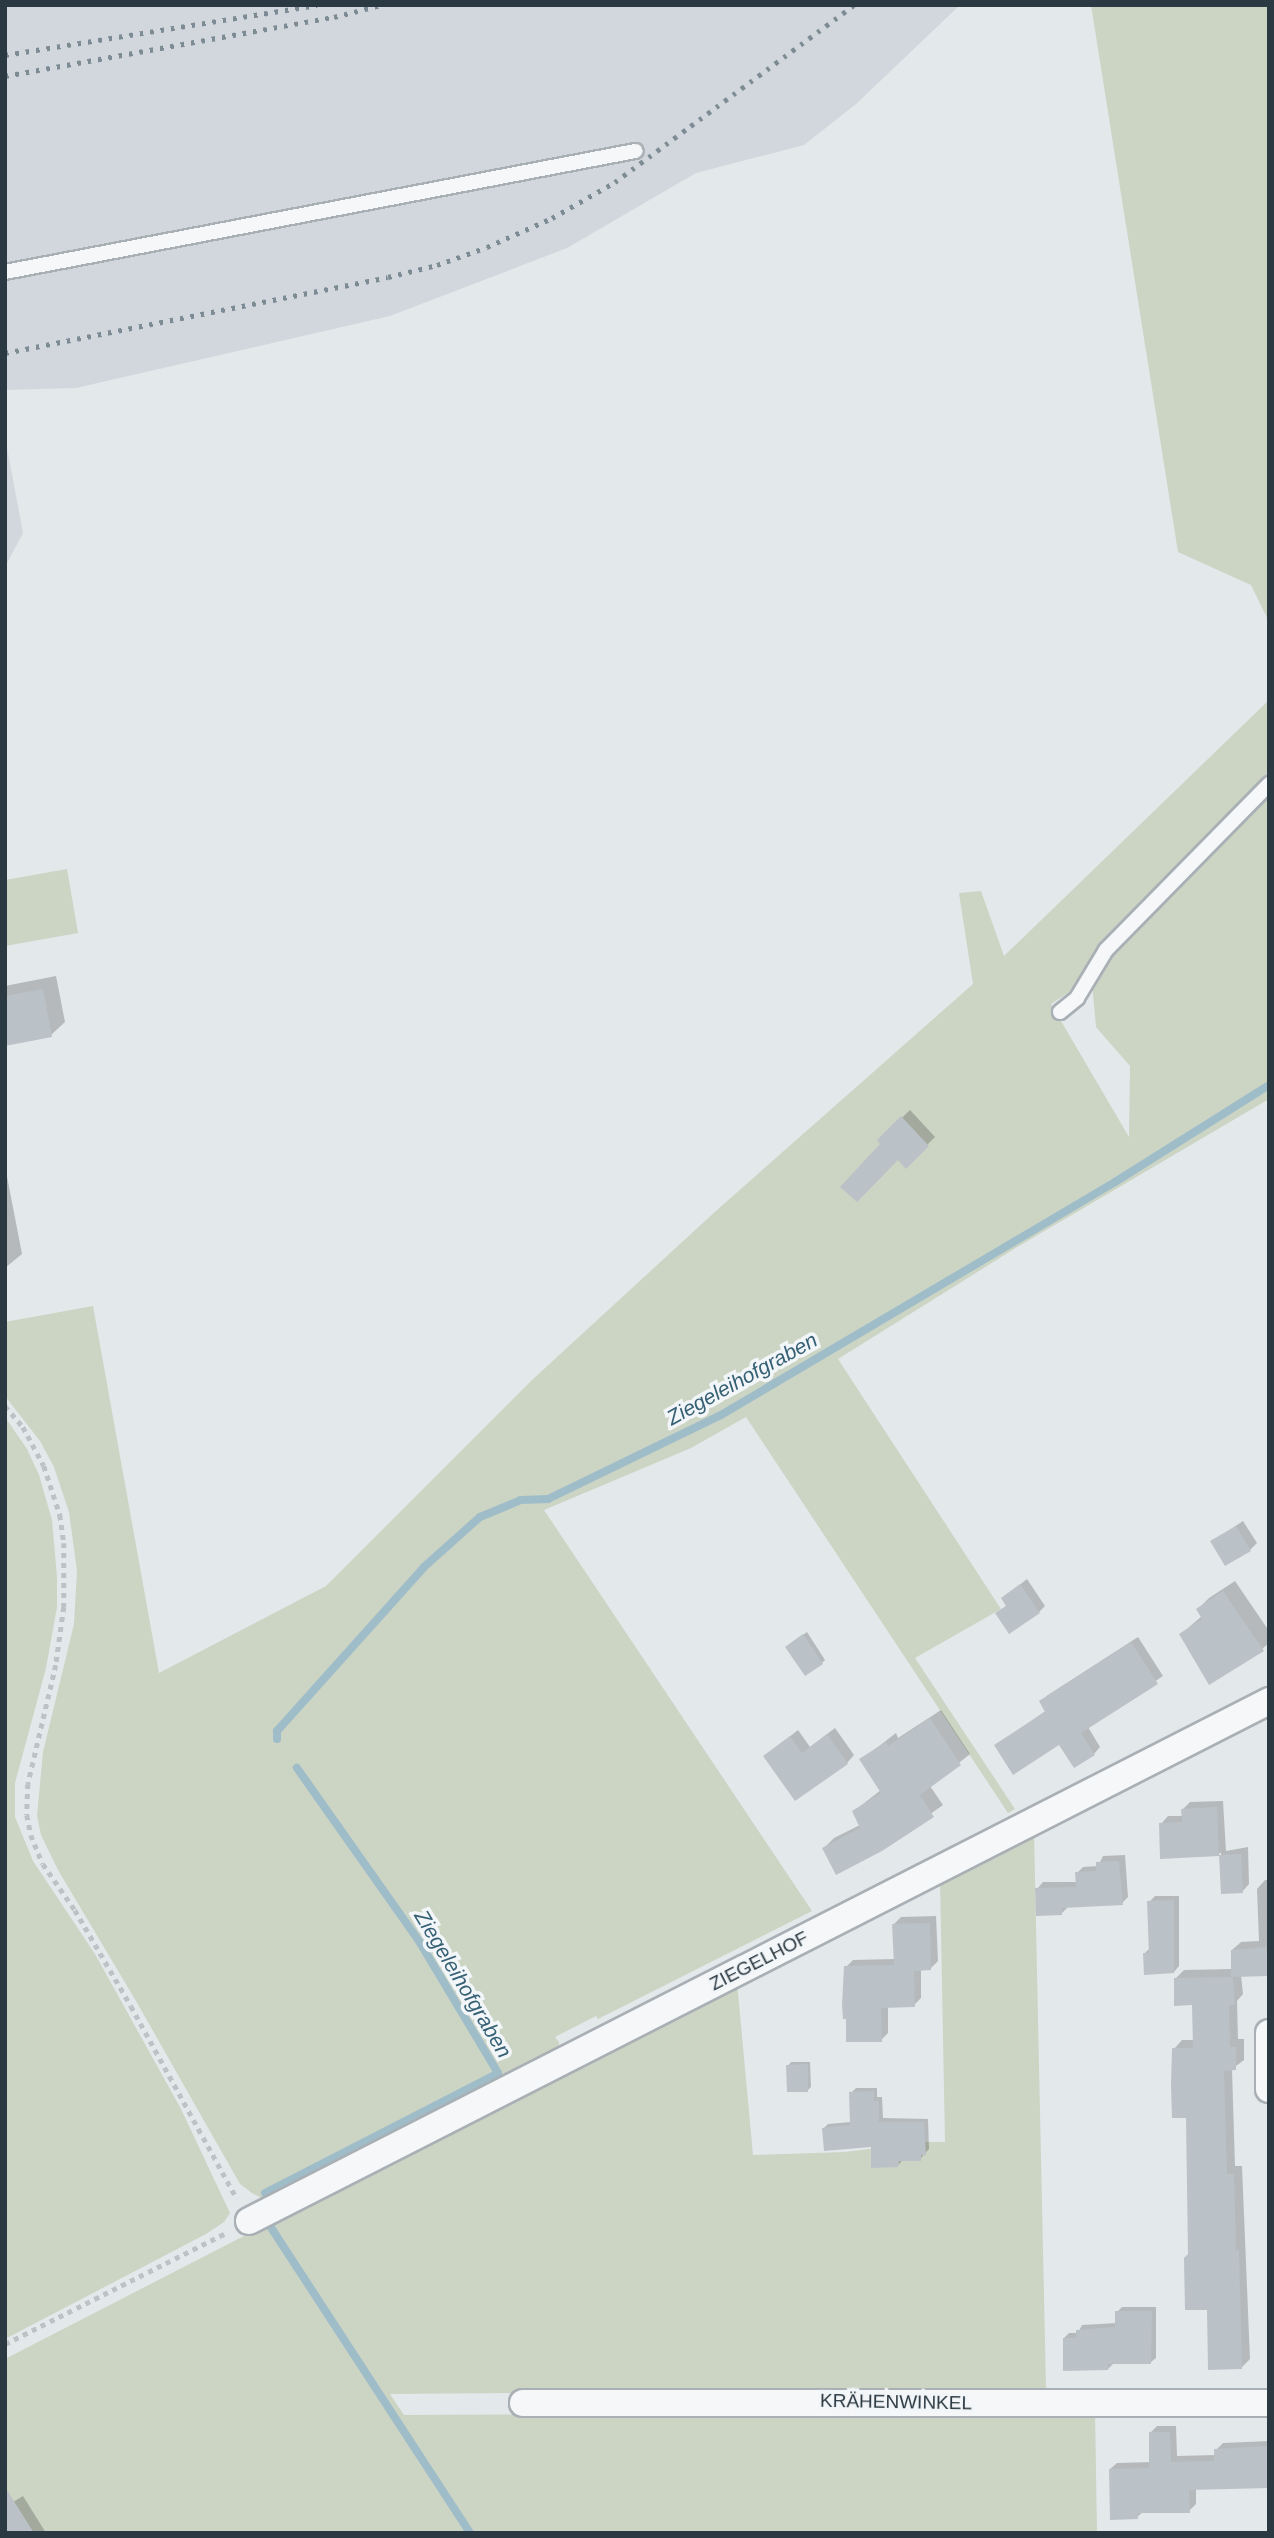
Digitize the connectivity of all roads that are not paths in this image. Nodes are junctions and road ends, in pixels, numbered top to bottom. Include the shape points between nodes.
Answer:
1 (635, 150) dead end
2 (5, 272) edge
3 (1269, 783) edge
4 (1060, 1012) dead end
5 (1269, 1701) edge
6 (1269, 2033) edge
7 (1269, 2089) edge
8 (249, 2221) road end
9 (523, 2403) dead end
10 (1269, 2403) edge

1 - 2 lane
3 - 4 lane via 1106,950 1077,998
5 - 8 street, ZIEGELHOF
6 - 7 street
9 - 10 street, KRÄHENWINKEL

